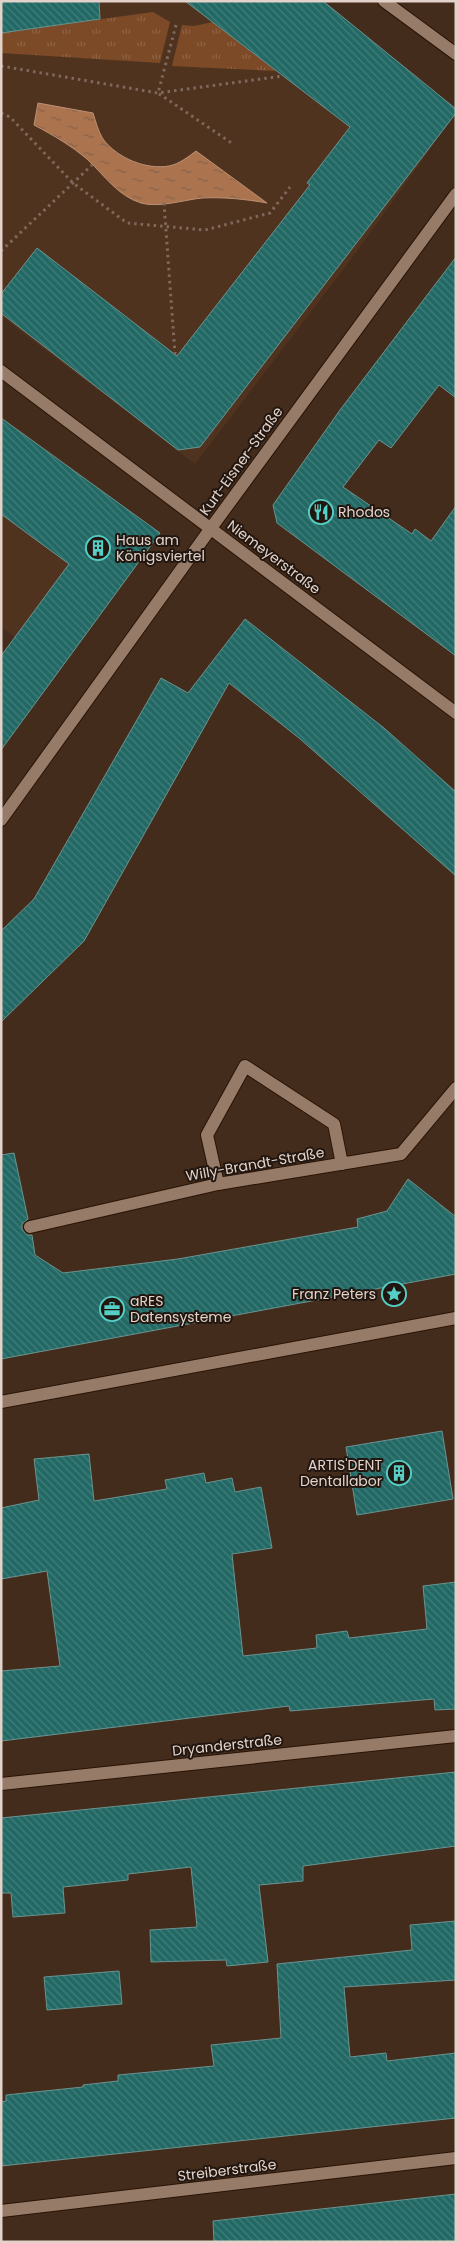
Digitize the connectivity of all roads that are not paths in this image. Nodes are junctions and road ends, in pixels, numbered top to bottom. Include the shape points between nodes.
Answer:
1 (384, 1) edge
2 (456, 54) edge
3 (456, 194) edge
4 (1, 371) edge
5 (211, 528) junction
6 (456, 713) edge
7 (1, 820) edge
8 (456, 1088) edge
9 (342, 1164) junction
10 (218, 1184) junction
11 (30, 1227) dead end
12 (456, 1318) edge
13 (1, 1402) edge
14 (456, 1736) edge
15 (1, 1784) edge
16 (456, 2158) edge
17 (1, 2212) edge

1 - 2 street
3 - 5 street, Kurt-Eisner-Straße
4 - 5 street, Niemeyerstraße
5 - 6 street, Niemeyerstraße
5 - 7 street, Kurt-Eisner-Straße
8 - 9 street, Willy-Brandt-Straße via 401,1154
9 - 10 street, Willy-Brandt-Straße
9 - 10 street via 334,1124 246,1066 207,1135
10 - 11 street, Willy-Brandt-Straße
12 - 13 street
14 - 15 street, Dryanderstraße
16 - 17 street, Streiberstraße

